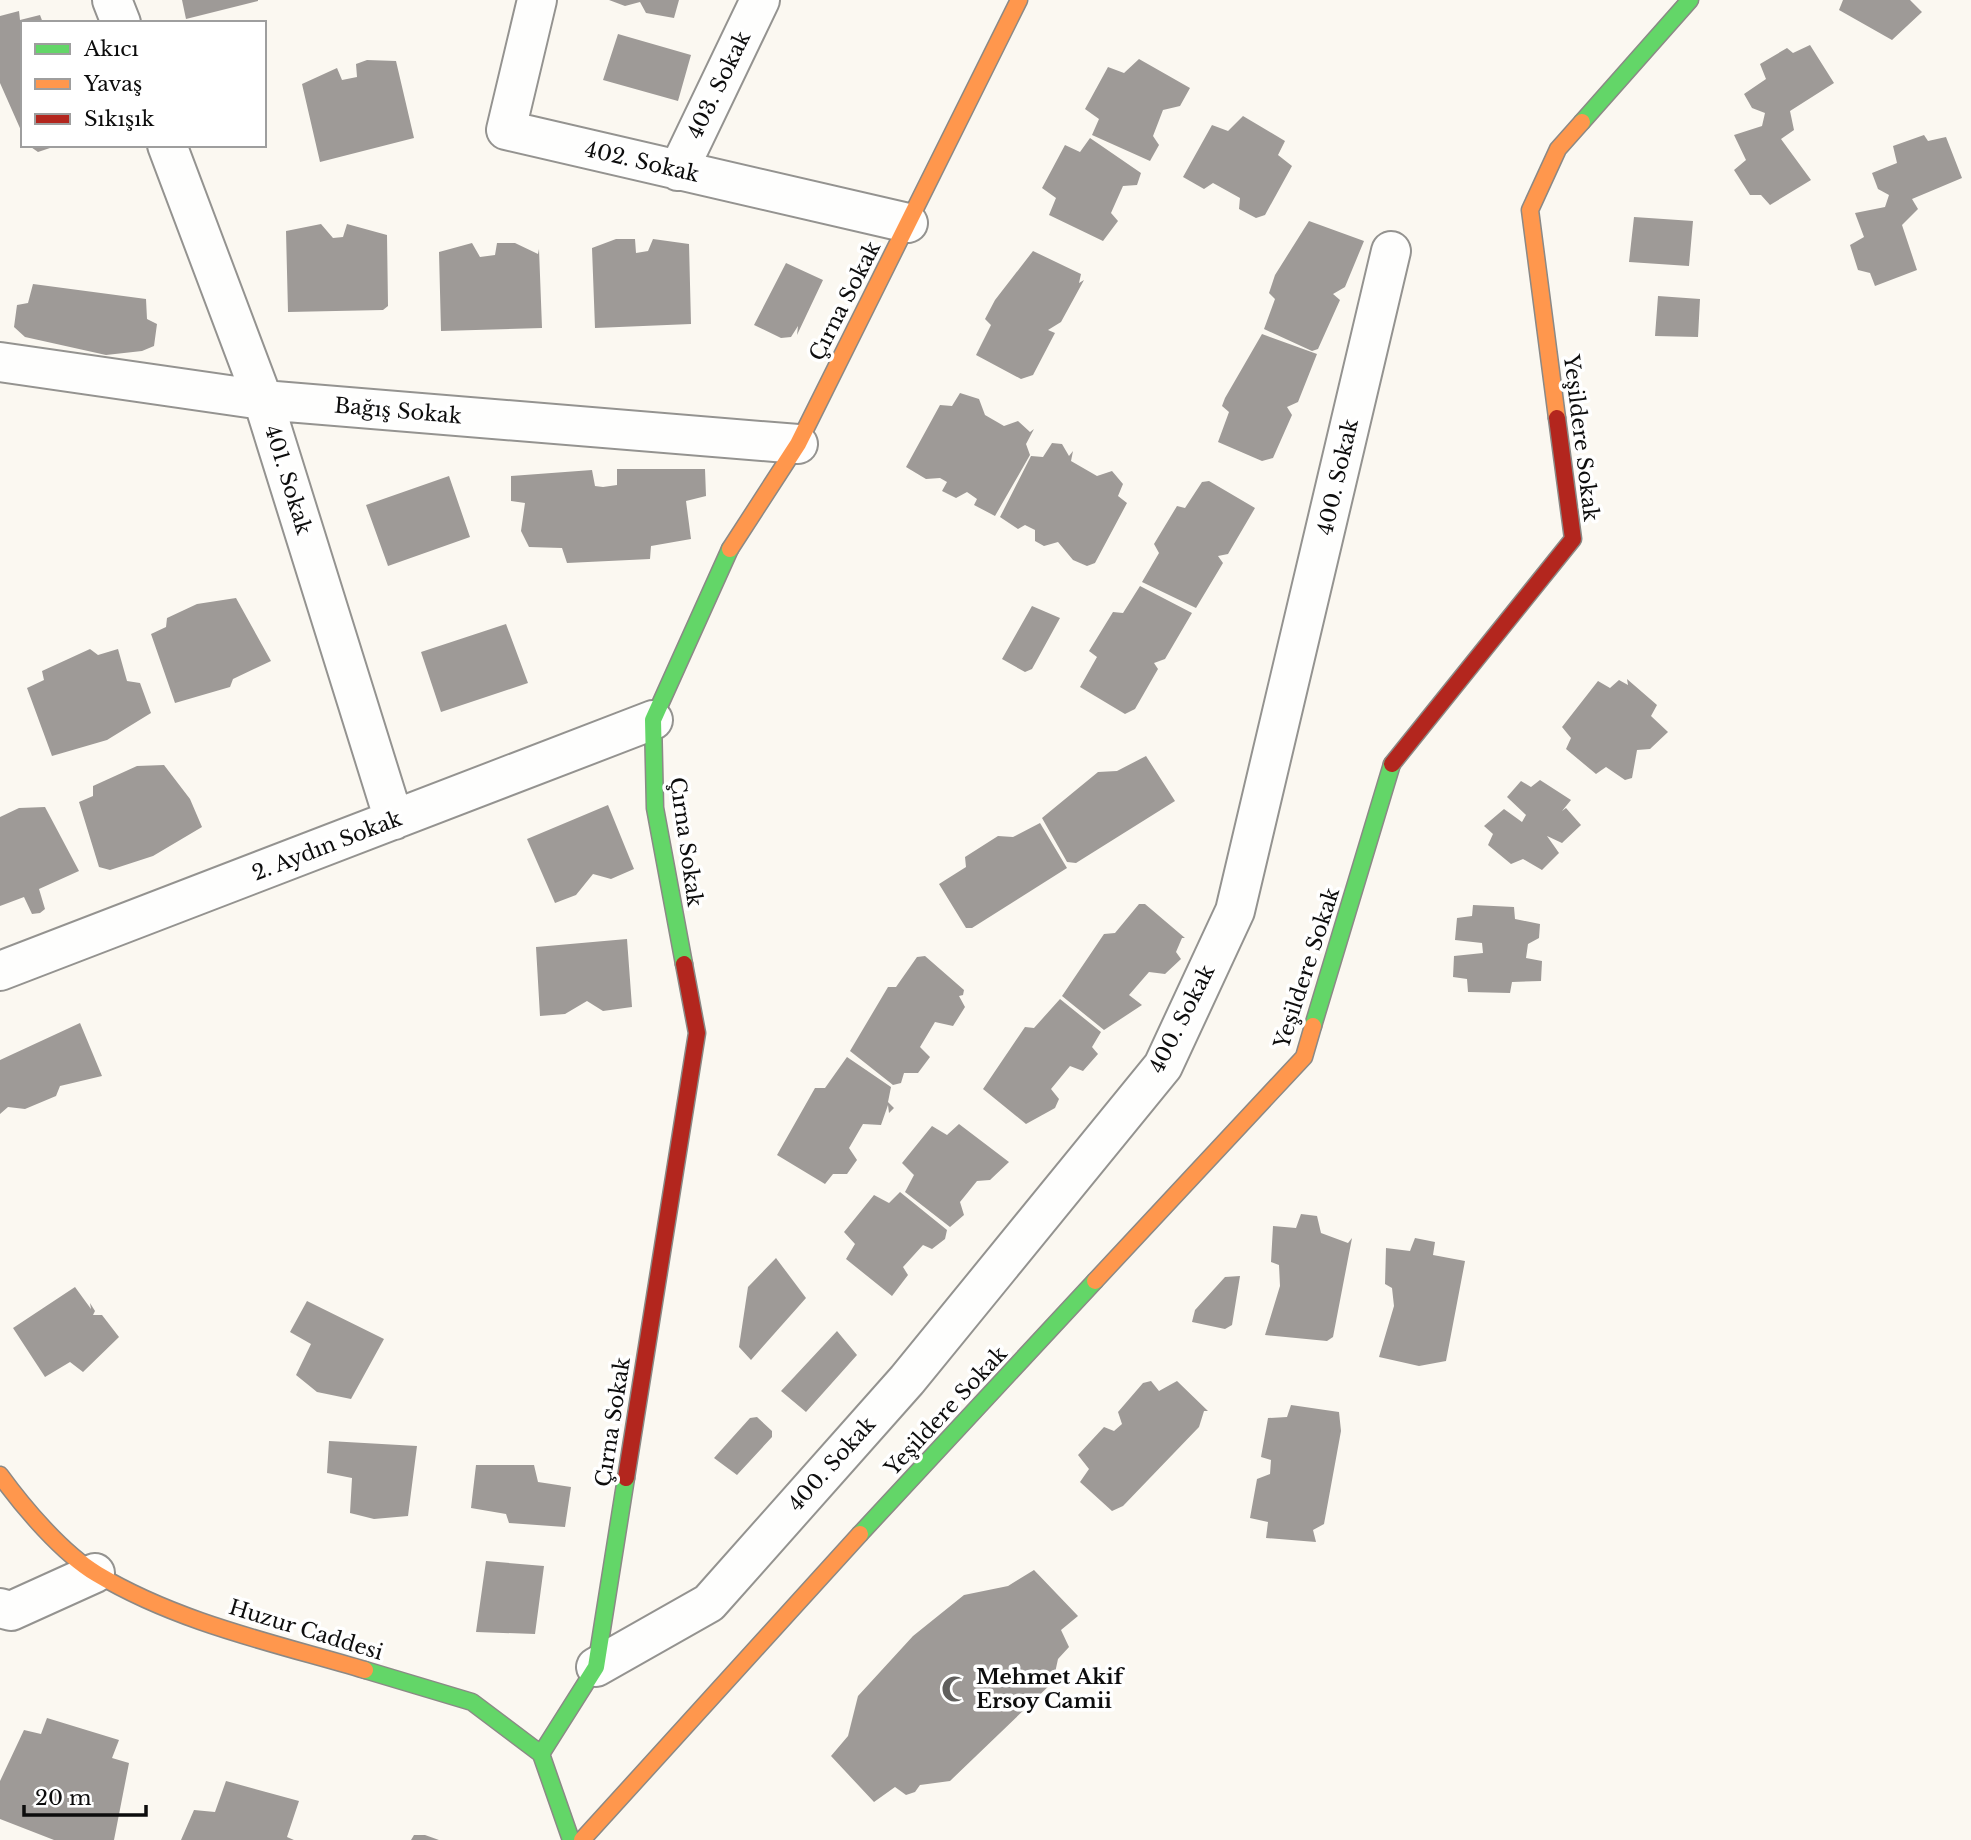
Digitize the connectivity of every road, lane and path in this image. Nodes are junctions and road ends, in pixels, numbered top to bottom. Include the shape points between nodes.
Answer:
1 (112, 0) edge
2 (537, 0) edge
3 (760, 0) edge
4 (1019, 0) edge
5 (1690, 0) edge
6 (120, 21) edge
7 (168, 147) edge
8 (678, 171) junction
9 (908, 223) junction
10 (1391, 251) dead end
11 (0, 362) edge
12 (263, 400) junction
13 (797, 444) junction
14 (653, 720) junction
15 (394, 820) junction
16 (0, 971) edge
17 (0, 1475) edge
18 (95, 1573) junction
19 (4, 1619) edge
20 (596, 1667) junction
21 (541, 1754) junction
22 (571, 1840) edge
23 (582, 1840) edge

1 - 6 street
2 - 8 street, 402. Sokak via 506,130
3 - 8 street, 403. Sokak
4 - 9 street, Çırna Sokak
5 - 23 street, Yeşildere Sokak via 1558,149 1530,210 1573,540 1393,762 1304,1057
7 - 12 street, 401. Sokak
8 - 9 street, 402. Sokak
9 - 13 street, Çırna Sokak
10 - 20 street, 400. Sokak via 1235,911 1163,1066 907,1380 709,1603
11 - 12 street, Bağış Sokak
12 - 13 street, Bağış Sokak
12 - 15 street, 401. Sokak
13 - 14 street, Çırna Sokak via 724,559
14 - 15 street, 2. Aydın Sokak
14 - 20 street, Çırna Sokak via 655,808 697,1032
15 - 16 street, 2. Aydın Sokak
17 - 18 street, Huzur Caddesi via 29,1514
18 - 19 street
18 - 21 street, Huzur Caddesi via 172,1612 472,1702
20 - 21 street, Çırna Sokak
21 - 22 street

